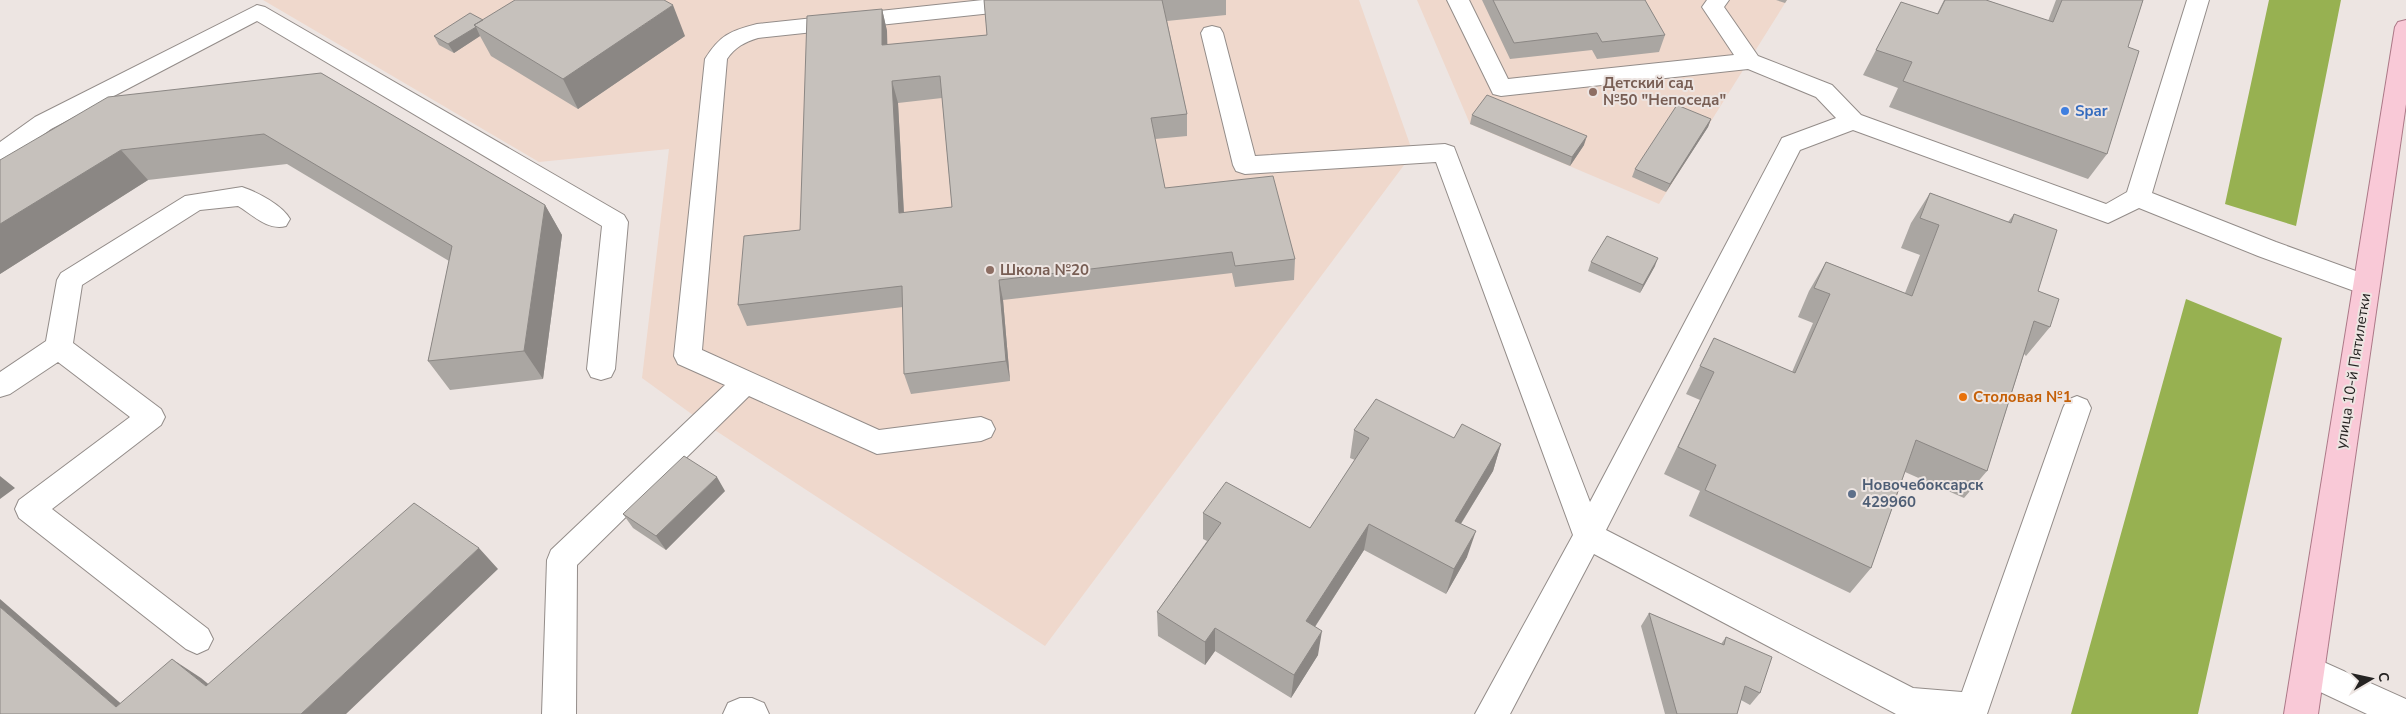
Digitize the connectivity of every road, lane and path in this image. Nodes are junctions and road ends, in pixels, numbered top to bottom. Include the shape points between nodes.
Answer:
1 (1458, 0) edge
2 (1718, 0) edge
3 (2198, 0) edge
4 (1032, 2) edge
5 (2406, 27) edge
6 (1212, 33) dead end
7 (1750, 61) junction
8 (1853, 122) junction
9 (0, 154) edge
10 (2138, 197) junction
11 (277, 219) dead end
12 (2366, 285) junction
13 (60, 347) junction
14 (600, 369) dead end
15 (745, 383) junction
16 (0, 386) edge
17 (2077, 408) dead end
18 (982, 430) dead end
19 (1588, 536) junction
20 (196, 639) dead end
21 (2308, 670) junction
22 (1908, 709) edge
23 (559, 714) edge
24 (740, 714) edge
25 (752, 714) edge
26 (1492, 714) edge
27 (2301, 714) edge
28 (2402, 714) edge

1 - 7 lane via 1501,88
2 - 7 lane via 1713,7
3 - 10 lane
4 - 15 lane via 757,31 738,36 724,45 716,59 688,356
5 - 12 main road, улица 10-й Пятилетки
6 - 19 lane via 1245,165 1446,153
7 - 8 lane via 1824,91
8 - 10 lane via 2108,214
8 - 19 lane via 1791,144
9 - 14 lane via 43,123 257,12 615,222
10 - 12 lane
11 - 13 lane via 242,196 194,202 70,280
12 - 21 main road, улица 10-й Пятилетки
13 - 16 lane
13 - 20 lane via 151,418 30,509
15 - 18 lane via 876,442
15 - 23 lane via 562,560
17 - 22 lane via 1973,709
19 - 22 lane
19 - 26 lane
21 - 27 main road, улица 10-й Пятилетки
21 - 28 lane
24 - 25 lane

